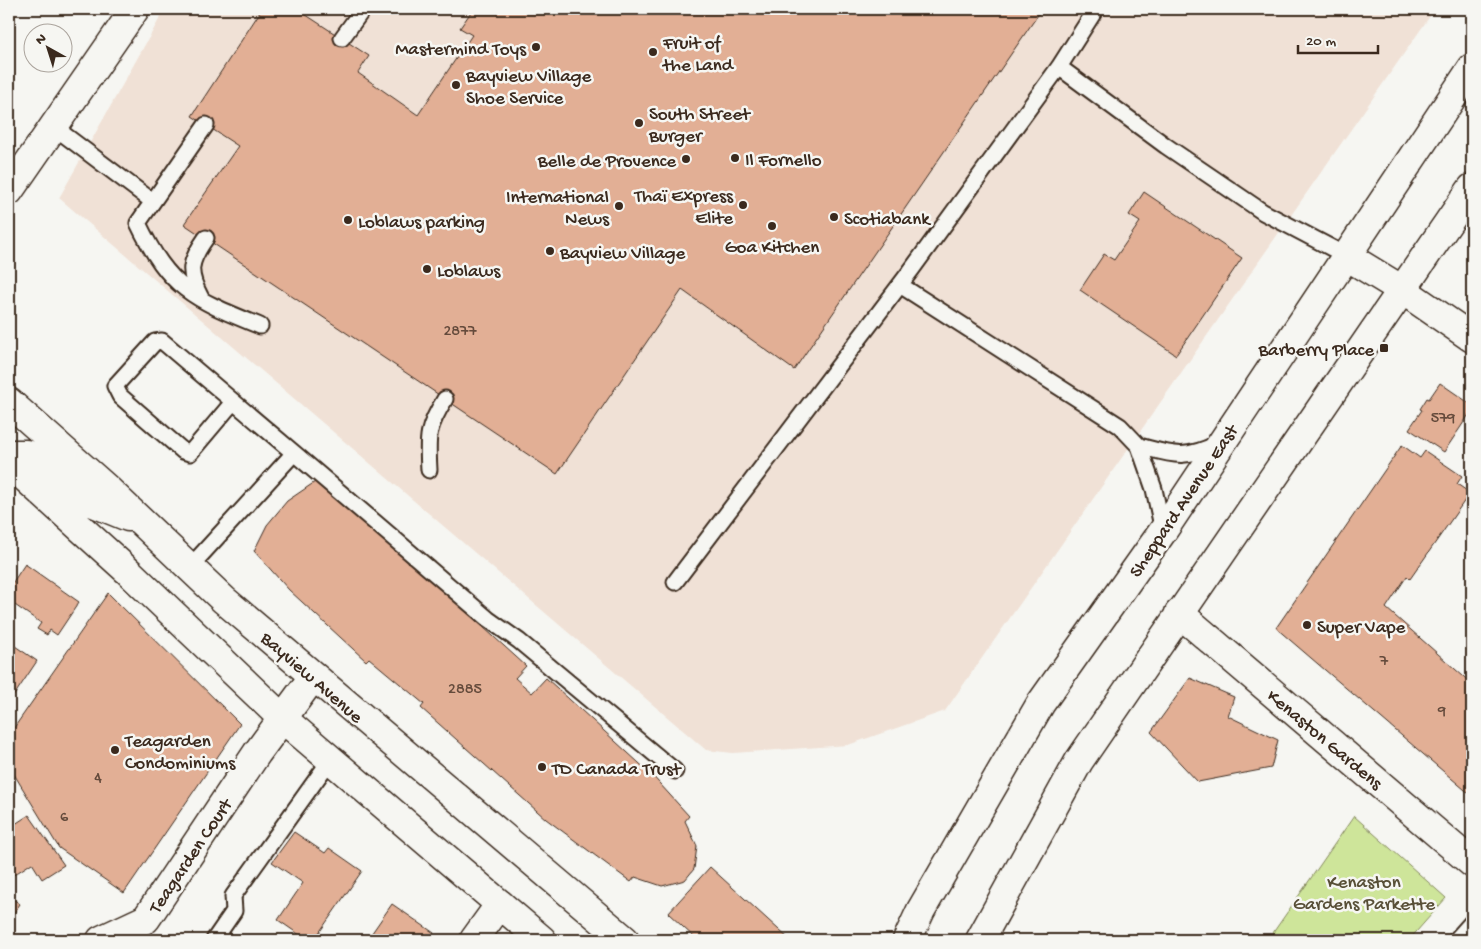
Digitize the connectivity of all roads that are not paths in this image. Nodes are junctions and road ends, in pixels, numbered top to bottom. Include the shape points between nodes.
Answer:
1 (135, 9) edge
2 (363, 9) edge
3 (1096, 9) edge
4 (342, 38) dead end
5 (1059, 67) junction
6 (1472, 68) edge
7 (206, 125) dead end
8 (54, 127) junction
9 (1472, 188) edge
10 (9, 190) edge
11 (152, 202) junction
12 (206, 238) dead end
13 (1345, 255) junction
14 (900, 285) junction
15 (1404, 291) junction
16 (204, 303) junction
17 (260, 326) dead end
18 (1472, 338) edge
19 (445, 399) dead end
20 (9, 402) edge
21 (234, 402) junction
22 (1222, 441) junction
23 (1139, 446) junction
24 (294, 453) junction
25 (9, 454) edge
26 (9, 464) edge
27 (429, 470) dead end
28 (143, 523) junction
29 (1163, 531) junction
30 (190, 567) junction
31 (675, 582) dead end
32 (1179, 613) junction
33 (313, 677) junction
34 (282, 718) junction
35 (331, 759) junction
36 (675, 771) dead end
37 (1472, 862) edge
38 (500, 904) junction
39 (1472, 922) edge
40 (101, 940) edge
41 (214, 940) edge
42 (474, 940) edge
43 (542, 940) edge
44 (625, 940) edge
45 (907, 940) edge
46 (980, 940) edge
47 (1456, 940) edge

1 - 8 main road
2 - 4 lane
3 - 5 lane
5 - 13 lane via 1263,212
5 - 14 lane
6 - 13 main road, Sheppard Avenue East
7 - 11 lane
8 - 10 main road
8 - 11 lane
9 - 15 main road
11 - 16 lane via 138,223 152,253 176,282
12 - 16 lane via 192,264 192,281
13 - 15 main road
13 - 22 main road, Sheppard Avenue East
14 - 23 lane via 1120,426
14 - 31 lane
15 - 18 main road
15 - 32 main road
16 - 17 lane
19 - 27 lane via 431,421 427,440
20 - 28 main road, Bayview Avenue
21 - 21 lane via 162,341 155,342 115,386 120,396 190,453
21 - 24 lane
22 - 23 lane via 1195,454 1175,455
22 - 29 main road, Sheppard Avenue East
23 - 29 lane via 1154,489
24 - 30 lane
24 - 36 lane via 488,619
25 - 28 main road via 26,454 74,495
26 - 34 main road via 129,572
28 - 30 main road, Bayview Avenue
29 - 45 main road, Sheppard Avenue East via 1041,704 921,910
30 - 33 main road, Bayview Avenue
32 - 37 main road, Kenaston Gardens
32 - 46 main road via 1079,761
33 - 34 main road, Teagarden Court
33 - 44 main road, Bayview Avenue
34 - 35 main road
34 - 40 main road, Teagarden Court via 146,920
35 - 38 main road
35 - 41 lane via 233,896 234,911
38 - 42 main road
38 - 43 main road
39 - 47 lane

